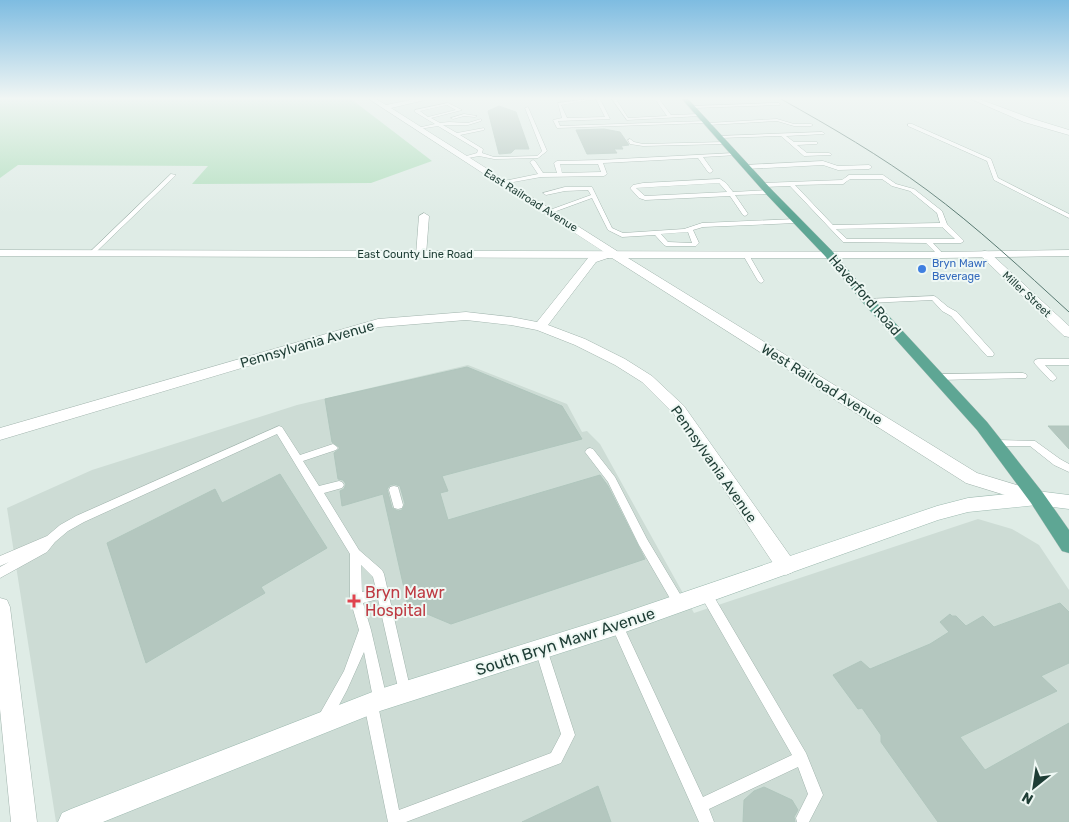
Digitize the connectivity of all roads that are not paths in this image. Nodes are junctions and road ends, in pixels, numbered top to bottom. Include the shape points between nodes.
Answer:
1 (434, 137) edge
2 (460, 137) edge
3 (539, 137) edge
4 (720, 137) edge
5 (748, 137) edge
6 (785, 137) edge
7 (939, 137) edge
8 (630, 140) dead end
9 (722, 140) junction
10 (815, 143) dead end
11 (792, 144) junction
12 (479, 154) junction
13 (735, 154) junction
14 (829, 154) dead end
15 (699, 156) junction
16 (465, 158) junction
17 (533, 162) dead end
18 (600, 162) junction
19 (746, 166) junction
20 (870, 167) dead end
21 (710, 171) dead end
22 (174, 175) dead end
23 (541, 175) junction
24 (560, 175) junction
25 (502, 182) junction
26 (791, 184) junction
27 (766, 188) junction
28 (546, 193) dead end
29 (731, 194) junction
30 (594, 196) junction
31 (549, 212) junction
32 (745, 214) dead end
33 (424, 216) dead end
34 (1069, 216) edge
35 (796, 220) junction
36 (831, 226) junction
37 (944, 226) junction
38 (689, 229) junction
39 (656, 233) junction
40 (928, 241) junction
41 (93, 252) junction
42 (0, 253) edge
43 (614, 253) junction
44 (1069, 253) edge
45 (421, 254) junction
46 (829, 254) junction
47 (985, 254) junction
48 (746, 255) junction
49 (941, 255) junction
50 (761, 281) dead end
51 (868, 301) junction
52 (540, 327) junction
53 (1069, 333) edge
54 (990, 354) dead end
55 (1069, 362) edge
56 (1023, 376) dead end
57 (938, 377) junction
58 (1053, 378) dead end
59 (0, 434) edge
60 (996, 443) junction
61 (333, 448) dead end
62 (590, 452) dead end
63 (297, 458) junction
64 (1069, 468) edge
65 (339, 485) dead end
66 (394, 490) dead end
67 (317, 491) junction
68 (1037, 498) junction
69 (1069, 502) edge
70 (398, 505) dead end
71 (50, 539) junction
72 (1069, 545) edge
73 (355, 553) junction
74 (0, 561) edge
75 (786, 566) junction
76 (0, 573) edge
77 (383, 593) junction
78 (706, 594) junction
79 (356, 599) junction
80 (679, 603) junction
81 (0, 607) edge
82 (617, 625) junction
83 (365, 630) junction
84 (541, 649) junction
85 (406, 692) junction
86 (555, 693) joint
87 (376, 702) junction
88 (6, 711) edge
89 (320, 724) junction
90 (801, 758) junction
91 (699, 806) junction
92 (803, 818) dead end
93 (24, 822) edge
94 (71, 822) edge
95 (707, 822) edge

1 - 16 street, East Railroad Avenue
2 - 12 lane via 481,150
3 - 12 lane via 545,151 538,156 494,158
4 - 9 main road, Haverford Road
5 - 9 lane
6 - 11 lane
7 - 34 lane via 989,160 996,179
8 - 9 lane via 643,145
9 - 13 main road, Haverford Road
10 - 11 lane
11 - 14 lane via 806,155
12 - 16 lane
13 - 15 lane
13 - 19 main road, Haverford Road
15 - 18 lane
15 - 21 lane
16 - 25 street, East Railroad Avenue
17 - 23 lane
18 - 24 lane via 558,163
18 - 24 lane via 604,174
19 - 20 lane via 823,163 838,168
19 - 27 main road, Haverford Road
22 - 41 lane
23 - 24 lane
23 - 25 lane
25 - 31 street, East Railroad Avenue
26 - 27 lane
26 - 36 lane
26 - 37 lane via 843,182 849,177 883,176 894,185 912,190 940,212
27 - 29 lane
27 - 35 main road, Haverford Road
28 - 30 lane via 590,188
29 - 29 lane via 723,184 715,181 633,188 646,198
29 - 32 lane
30 - 31 lane
30 - 39 lane via 610,229 615,232
31 - 43 street, East Railroad Avenue
33 - 45 street
35 - 38 lane via 702,225
35 - 46 main road, Haverford Road
36 - 37 lane
36 - 40 lane via 844,241
37 - 40 lane via 961,241
38 - 39 lane
38 - 39 lane via 696,240 694,245 666,244
40 - 49 lane
41 - 42 street, East County Line Road
41 - 45 street, East County Line Road
43 - 45 street, East County Line Road
43 - 48 street, East County Line Road
43 - 52 street via 592,260
43 - 68 street, West Railroad Avenue via 972,478
44 - 47 street, East County Line Road
46 - 48 street, East County Line Road
46 - 49 street, East County Line Road
46 - 51 main road, Haverford Road
47 - 49 street, East County Line Road
47 - 53 street, Miller Street
48 - 50 lane
51 - 54 lane via 934,298 954,314
51 - 57 main road, Haverford Road
52 - 59 street, Pennsylvania Avenue via 466,316 378,323
52 - 75 street, Pennsylvania Avenue via 620,362 647,379 673,404
55 - 58 lane via 1038,362
56 - 57 lane
57 - 60 main road, Haverford Road
60 - 64 lane via 1032,443
60 - 68 main road, Haverford Road
61 - 63 lane
62 - 80 lane via 612,480
63 - 67 lane
63 - 71 lane via 279,429 80,518
65 - 67 lane
66 - 70 lane
67 - 73 lane
68 - 69 street, South Bryn Mawr Avenue
68 - 72 main road, Haverford Road
68 - 75 street, South Bryn Mawr Avenue via 968,505 937,513
71 - 74 lane
71 - 76 lane via 43,549
73 - 77 lane via 378,574
73 - 79 lane
75 - 78 street, South Bryn Mawr Avenue
77 - 79 lane
77 - 85 lane
78 - 80 street, South Bryn Mawr Avenue
78 - 90 lane
79 - 83 lane
80 - 82 street, South Bryn Mawr Avenue
81 - 88 street
82 - 84 street, South Bryn Mawr Avenue
82 - 91 lane
83 - 87 lane
83 - 89 lane via 338,697
84 - 85 street, South Bryn Mawr Avenue
84 - 86 lane
85 - 87 street, South Bryn Mawr Avenue
86 - 87 lane via 568,735 556,758 394,819
87 - 89 street, South Bryn Mawr Avenue
88 - 93 street
89 - 94 street, South Bryn Mawr Avenue
90 - 91 lane
90 - 92 lane via 816,795
91 - 95 lane

